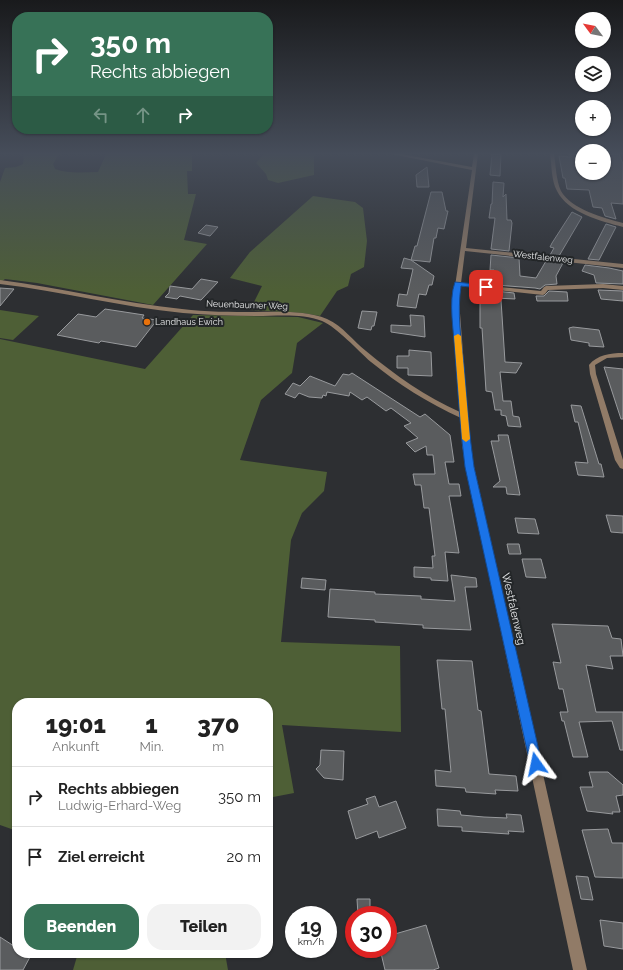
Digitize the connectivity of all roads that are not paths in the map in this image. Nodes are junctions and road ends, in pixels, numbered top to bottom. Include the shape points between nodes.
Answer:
1 (469, 199) edge
2 (566, 199) edge
3 (623, 225) edge
4 (462, 249) junction
5 (623, 266) edge
6 (0, 282) edge
7 (458, 284) junction
8 (623, 288) edge
9 (623, 356) edge
10 (465, 417) junction
11 (623, 466) edge
12 (580, 970) edge

1 - 4 street, Westfalenweg
2 - 3 street via 593,215
4 - 5 street, Westfalenweg
4 - 7 street, Westfalenweg
6 - 10 street, Neuenbaumer Weg via 37,286 182,312 300,315 325,320 388,372 438,404
7 - 8 street via 543,292 546,288
7 - 10 street, Westfalenweg via 457,327
9 - 11 street via 606,356 592,365 614,446
10 - 12 street, Westfalenweg via 470,467

